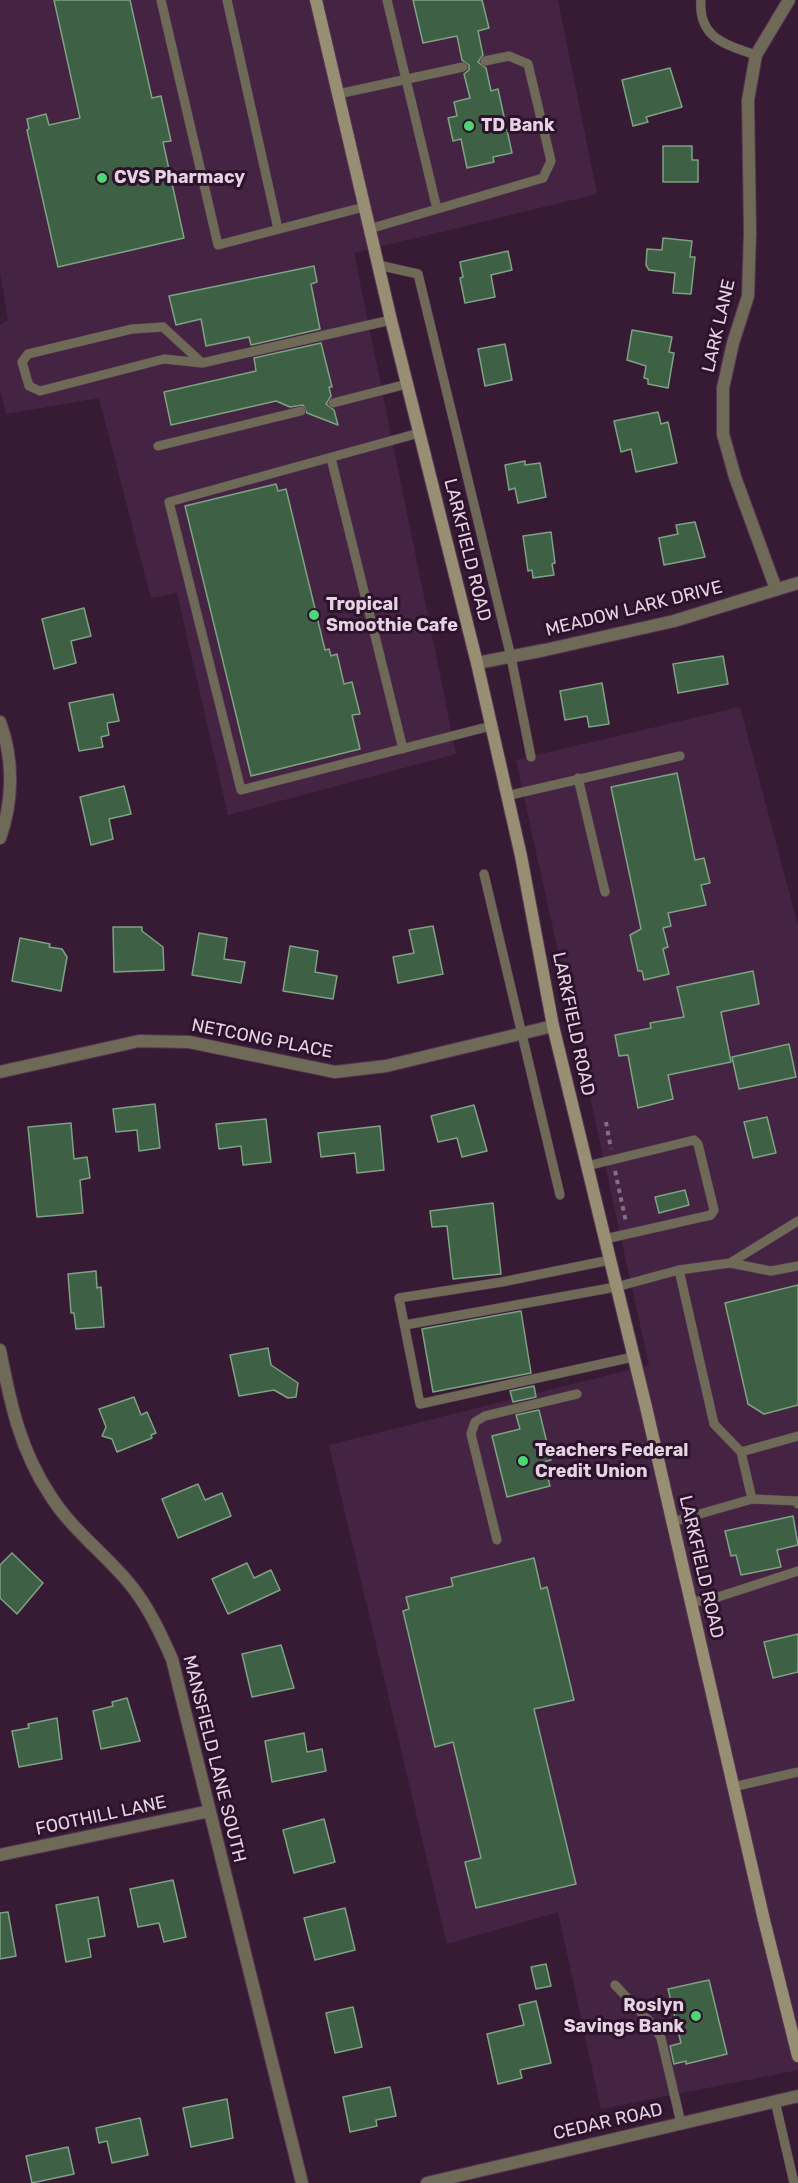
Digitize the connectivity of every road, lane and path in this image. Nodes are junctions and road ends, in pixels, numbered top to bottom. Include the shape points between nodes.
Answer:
1 (161, 0) edge
2 (227, 0) edge
3 (316, 0) edge
4 (387, 0) edge
5 (701, 0) edge
6 (789, 0) edge
7 (756, 55) junction
8 (485, 61) dead end
9 (463, 67) dead end
10 (405, 80) junction
11 (338, 94) junction
12 (364, 207) junction
13 (437, 209) junction
14 (278, 229) junction
15 (369, 229) junction
16 (378, 265) junction
17 (391, 320) junction
18 (202, 363) junction
19 (407, 384) junction
20 (333, 403) dead end
21 (301, 411) dead end
22 (419, 433) junction
23 (158, 447) dead end
24 (331, 458) junction
25 (798, 583) edge
26 (777, 589) junction
27 (511, 657) junction
28 (477, 663) junction
29 (0, 722) edge
30 (490, 726) junction
31 (403, 748) junction
32 (680, 756) dead end
33 (531, 757) dead end
34 (578, 778) junction
35 (506, 796) junction
36 (0, 838) edge
37 (484, 873) dead end
38 (605, 891) dead end
39 (553, 1026) junction
40 (522, 1033) junction
41 (0, 1072) edge
42 (606, 1122) dead end
43 (613, 1160) junction
44 (587, 1166) junction
45 (560, 1195) dead end
46 (798, 1221) edge
47 (628, 1233) junction
48 (605, 1239) junction
49 (610, 1260) junction
50 (730, 1263) junction
51 (798, 1266) edge
52 (679, 1270) junction
53 (616, 1287) junction
54 (405, 1325) junction
55 (0, 1350) edge
56 (633, 1357) junction
57 (577, 1394) dead end
58 (798, 1436) edge
59 (741, 1452) junction
60 (752, 1499) junction
61 (798, 1504) edge
62 (672, 1522) junction
63 (497, 1540) dead end
64 (798, 1571) edge
65 (690, 1603) junction
66 (798, 1772) edge
67 (733, 1787) junction
68 (210, 1811) junction
69 (0, 1855) edge
70 (615, 1985) dead end
71 (798, 2056) edge
72 (798, 2096) edge
73 (775, 2101) junction
74 (681, 2123) junction
75 (302, 2183) edge
76 (427, 2183) edge
77 (794, 2183) edge

1 - 14 lane via 218,245
2 - 14 lane
3 - 11 main road, LARKFIELD ROAD
4 - 10 lane
5 - 7 lane via 700,16 712,36
6 - 7 street, LARK LANE
7 - 26 street, LARK LANE via 748,100 748,296 723,388 723,434 738,487
8 - 13 lane via 509,56 528,64 551,161 543,178
9 - 10 lane
10 - 11 lane
10 - 13 lane
11 - 12 main road, LARKFIELD ROAD
12 - 14 lane
12 - 15 main road, LARKFIELD ROAD
13 - 15 lane
15 - 16 main road, LARKFIELD ROAD
16 - 17 main road, LARKFIELD ROAD
16 - 27 lane via 418,274
17 - 18 lane
17 - 19 main road, LARKFIELD ROAD
18 - 18 lane via 163,327 132,329 28,354 22,362 29,386 40,391 164,359
19 - 20 lane
19 - 22 main road, LARKFIELD ROAD
21 - 23 lane
22 - 24 lane
22 - 28 main road, LARKFIELD ROAD
24 - 31 lane
24 - 31 lane via 169,502 241,790
25 - 26 street, MEADOW LARK DRIVE
26 - 27 street, MEADOW LARK DRIVE via 674,621
27 - 28 street, MEADOW LARK DRIVE
27 - 33 lane
28 - 30 main road, LARKFIELD ROAD
29 - 36 street via 10,768 9,814
30 - 31 lane
30 - 35 main road, LARKFIELD ROAD
32 - 34 lane
34 - 35 lane
34 - 38 lane
35 - 39 main road, LARKFIELD ROAD
37 - 40 lane
39 - 40 street, NETCONG PLACE
39 - 44 main road, LARKFIELD ROAD
40 - 41 street, NETCONG PLACE via 386,1066 334,1072 189,1042 139,1041
40 - 45 lane
42 - 43 path
43 - 44 lane
43 - 47 path
43 - 47 lane via 693,1140 698,1144 714,1210 711,1215
44 - 48 main road, LARKFIELD ROAD
46 - 50 lane
47 - 48 lane
48 - 49 main road, LARKFIELD ROAD
49 - 53 main road, LARKFIELD ROAD
49 - 54 lane via 399,1298
50 - 51 lane via 771,1271
50 - 52 lane
52 - 53 lane
52 - 59 lane via 714,1424
53 - 54 lane
53 - 56 main road, LARKFIELD ROAD
54 - 56 lane via 420,1404
55 - 68 street, MANSFIELD LANE SOUTH via 9,1398 26,1453 50,1497 130,1584 154,1620 172,1659
56 - 62 main road, LARKFIELD ROAD
57 - 63 lane via 485,1416 475,1422 471,1434
58 - 59 lane
59 - 60 lane
60 - 61 lane
60 - 62 lane
62 - 65 main road, LARKFIELD ROAD
64 - 65 lane
65 - 67 main road, LARKFIELD ROAD
66 - 67 lane
67 - 71 main road, LARKFIELD ROAD
68 - 69 street, FOOTHILL LANE
68 - 75 street, MANSFIELD LANE SOUTH
70 - 74 lane via 661,2038
72 - 73 street, CEDAR ROAD
73 - 74 street, CEDAR ROAD
73 - 77 lane
74 - 76 street, CEDAR ROAD

